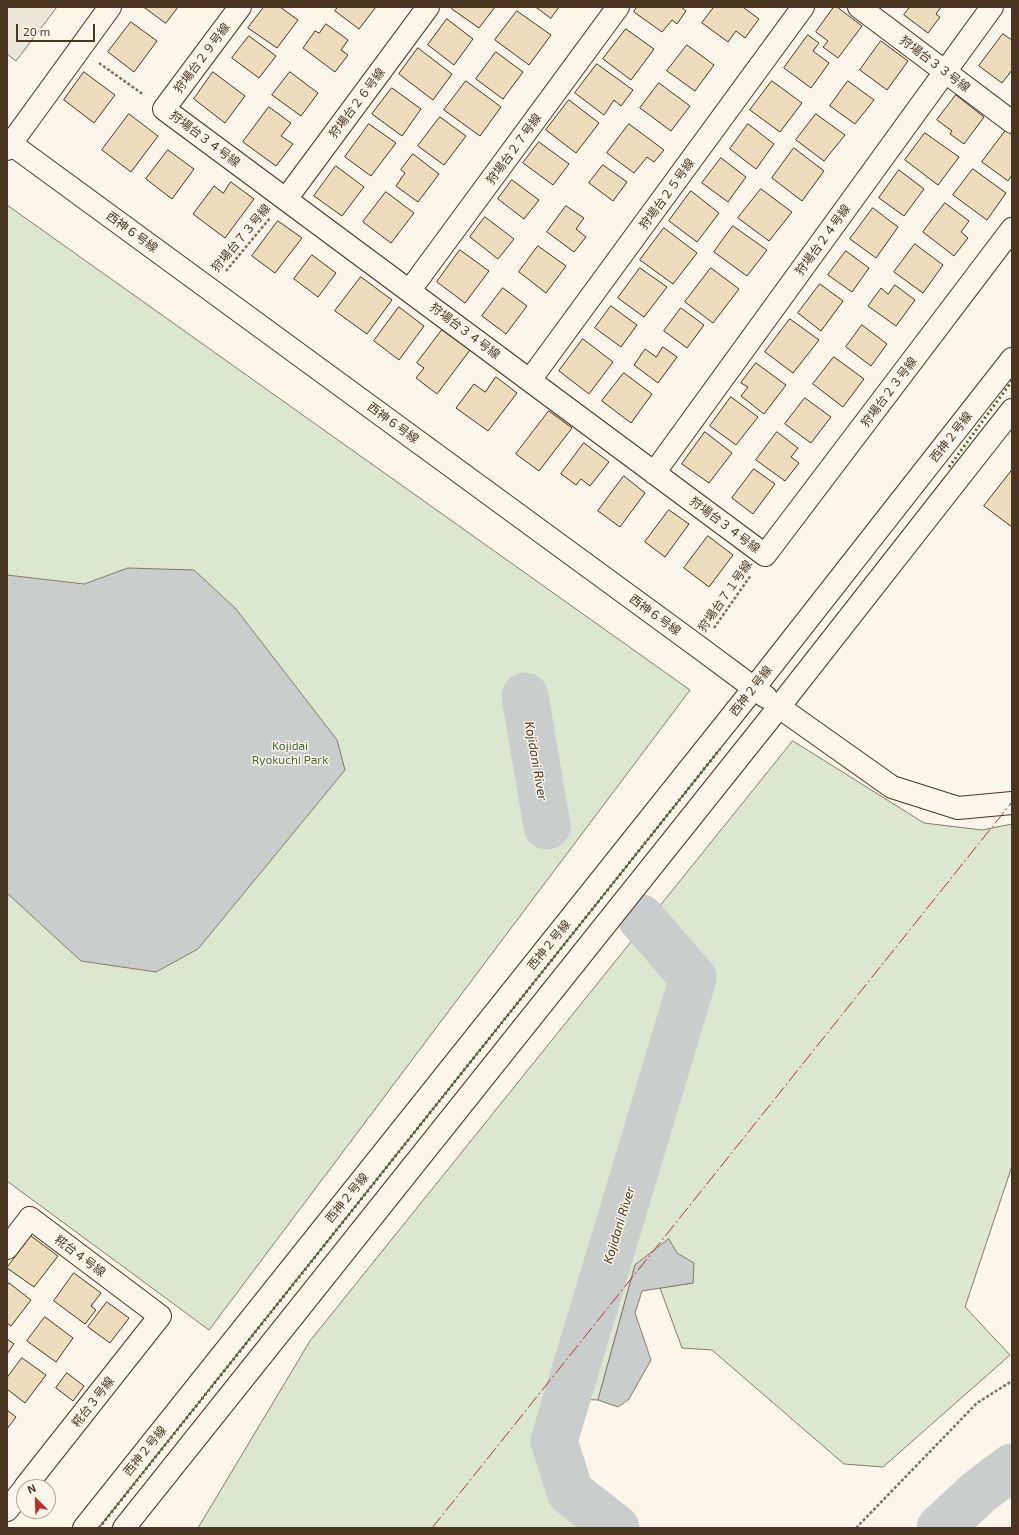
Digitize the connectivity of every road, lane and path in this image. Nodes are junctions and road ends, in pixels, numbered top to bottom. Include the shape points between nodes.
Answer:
1 (110, 7) edge
2 (240, 7) edge
3 (428, 7) edge
4 (618, 7) edge
5 (803, 7) edge
6 (859, 7) edge
7 (992, 7) edge
8 (79, 50) junction
9 (945, 72) junction
10 (164, 109) junction
11 (1012, 122) edge
12 (8, 144) edge
13 (286, 199) junction
14 (1012, 228) edge
15 (210, 290) junction
16 (410, 290) junction
17 (1012, 359) edge
18 (530, 380) junction
19 (1012, 410) edge
20 (654, 473) junction
21 (765, 555) junction
22 (700, 648) junction
23 (754, 688) junction
24 (778, 707) junction
25 (1012, 802) edge
26 (7, 1248) edge
27 (160, 1316) joint
28 (1012, 1381) edge
29 (32, 1479) edge
30 (16, 1499) edge
31 (7, 1510) edge
32 (84, 1528) edge
33 (124, 1528) edge
34 (856, 1528) edge

1 - 8 street
2 - 10 street, 狩場台２９号線
3 - 13 street, 狩場台２６号線
4 - 16 street, 狩場台２７号線
5 - 18 street, 狩場台２５号線
6 - 9 street, 狩場台３３号線
7 - 9 street, 狩場台２４号線
8 - 10 path
8 - 12 street
9 - 11 street, 狩場台３３号線
9 - 20 street, 狩場台２４号線
10 - 13 street, 狩場台３４号線
12 - 15 street, 西神６号線
13 - 15 path, 狩場台７３号線
13 - 16 street, 狩場台３４号線
14 - 21 street, 狩場台２３号線
15 - 22 street, 西神６号線
16 - 18 street, 狩場台３４号線
17 - 23 street, 西神２号線
18 - 20 street, 狩場台３４号線
19 - 24 street
20 - 21 street, 狩場台３４号線
21 - 22 path, 狩場台７１号線
22 - 23 street, 西神６号線
23 - 24 street, 西神６号線
23 - 32 street, 西神２号線
24 - 25 street, 西神６号線 via 892,787 958,808
24 - 33 street
26 - 27 street, 糀台４号線 via 30,1218
27 - 29 street, 糀台３号線
28 - 34 path via 977,1403
30 - 31 street, 糀台３号線

